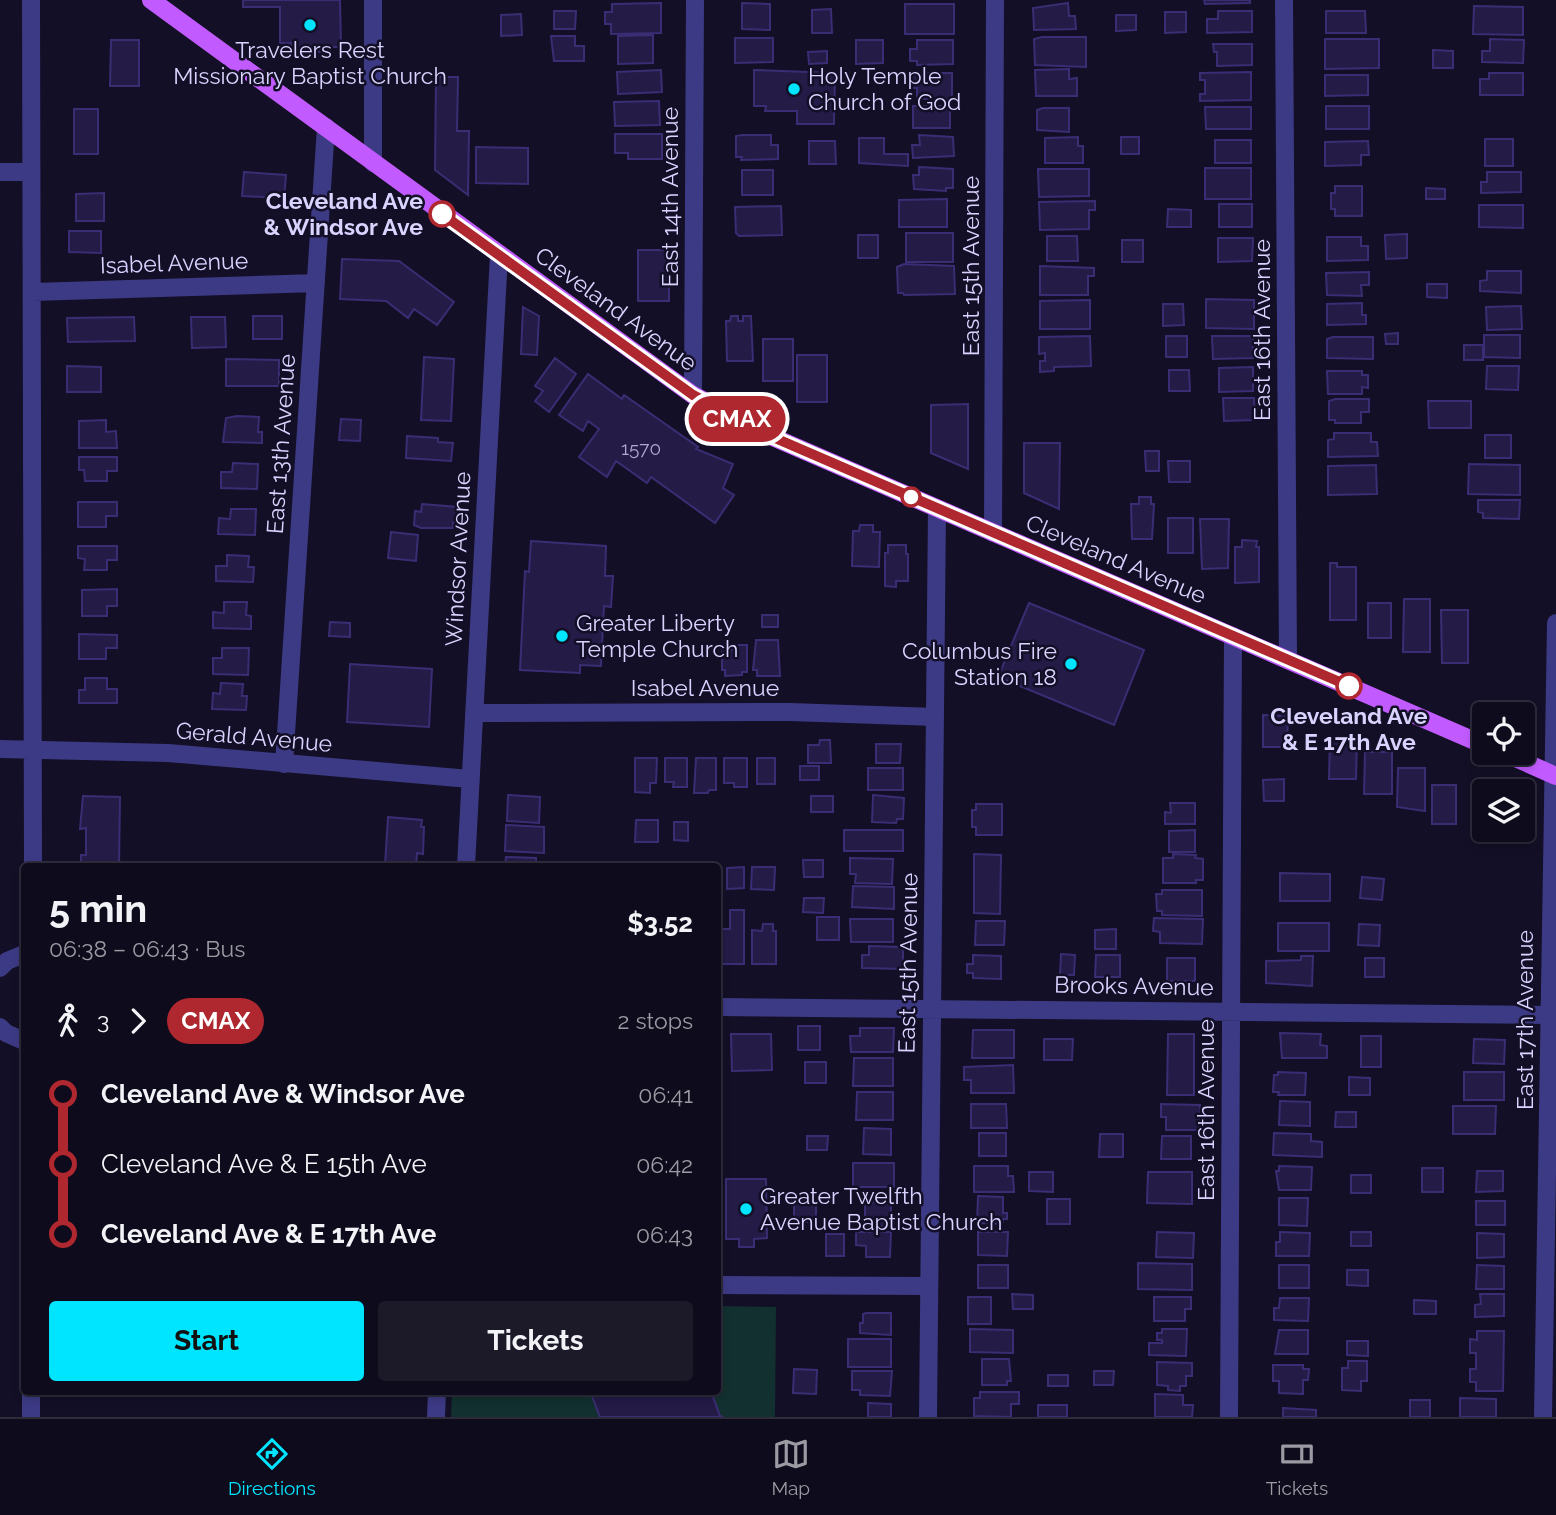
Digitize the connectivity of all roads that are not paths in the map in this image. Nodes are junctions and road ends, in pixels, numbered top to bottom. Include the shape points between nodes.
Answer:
1 (31, 0) edge
2 (151, 0) edge
3 (373, 0) edge
4 (695, 0) edge
5 (995, 0) edge
6 (1284, 0) edge
7 (326, 127) junction
8 (373, 163) junction
9 (0, 172) edge
10 (30, 172) junction
11 (499, 255) junction
12 (316, 283) junction
13 (33, 292) junction
14 (693, 395) junction
15 (937, 509) junction
16 (993, 533) junction
17 (1556, 623) edge
18 (1233, 636) junction
19 (1288, 660) junction
20 (474, 713) junction
21 (935, 717) junction
22 (1472, 740) edge
23 (0, 749) edge
24 (34, 751) junction
25 (284, 764) junction
26 (1531, 765) edge
27 (1554, 775) edge
28 (470, 779) junction
29 (33, 863) edge
30 (466, 863) edge
31 (21, 955) edge
32 (0, 968) edge
33 (721, 1007) edge
34 (932, 1009) junction
35 (1231, 1012) junction
36 (1550, 1015) junction
37 (0, 1027) edge
38 (21, 1040) edge
39 (721, 1285) edge
40 (929, 1286) junction
41 (31, 1395) edge
42 (437, 1395) edge
43 (31, 1417) edge
44 (436, 1417) edge
45 (928, 1417) edge
46 (1229, 1417) edge
47 (1544, 1417) edge

1 - 10 street
2 - 7 main road, Cleveland Avenue
3 - 8 street
4 - 14 street, East 14th Avenue
5 - 16 street, East 15th Avenue
6 - 19 street, East 16th Avenue
7 - 8 main road, Cleveland Avenue
7 - 12 street, East 13th Avenue
8 - 11 main road, Cleveland Avenue
9 - 10 street
10 - 13 street
11 - 14 main road, Cleveland Avenue
11 - 20 street, Windsor Avenue
12 - 13 street, Isabel Avenue
12 - 25 street, East 13th Avenue
13 - 24 street
14 - 15 main road, Cleveland Avenue via 768,435
15 - 16 main road, Cleveland Avenue
15 - 21 street, East 15th Avenue
16 - 18 main road, Cleveland Avenue
17 - 27 street, East 17th Avenue
18 - 19 main road, Cleveland Avenue
18 - 35 street, East 16th Avenue
19 - 22 main road, Cleveland Avenue
20 - 21 street, Isabel Avenue via 790,712
20 - 28 street, Windsor Avenue
21 - 34 street, East 15th Avenue
23 - 24 street, Gerald Avenue
24 - 25 street, Gerald Avenue via 168,754
24 - 29 street
25 - 28 street, Gerald Avenue
26 - 27 main road
27 - 36 street, East 17th Avenue
28 - 30 street, Windsor Avenue
31 - 32 street
33 - 34 street, Brooks Avenue
34 - 35 street, Brooks Avenue
34 - 40 street, East 15th Avenue
35 - 36 street, Brooks Avenue
35 - 46 street, East 16th Avenue
36 - 47 street, East 17th Avenue
37 - 38 street
39 - 40 street
40 - 45 street, East 15th Avenue
41 - 43 street
42 - 44 street

